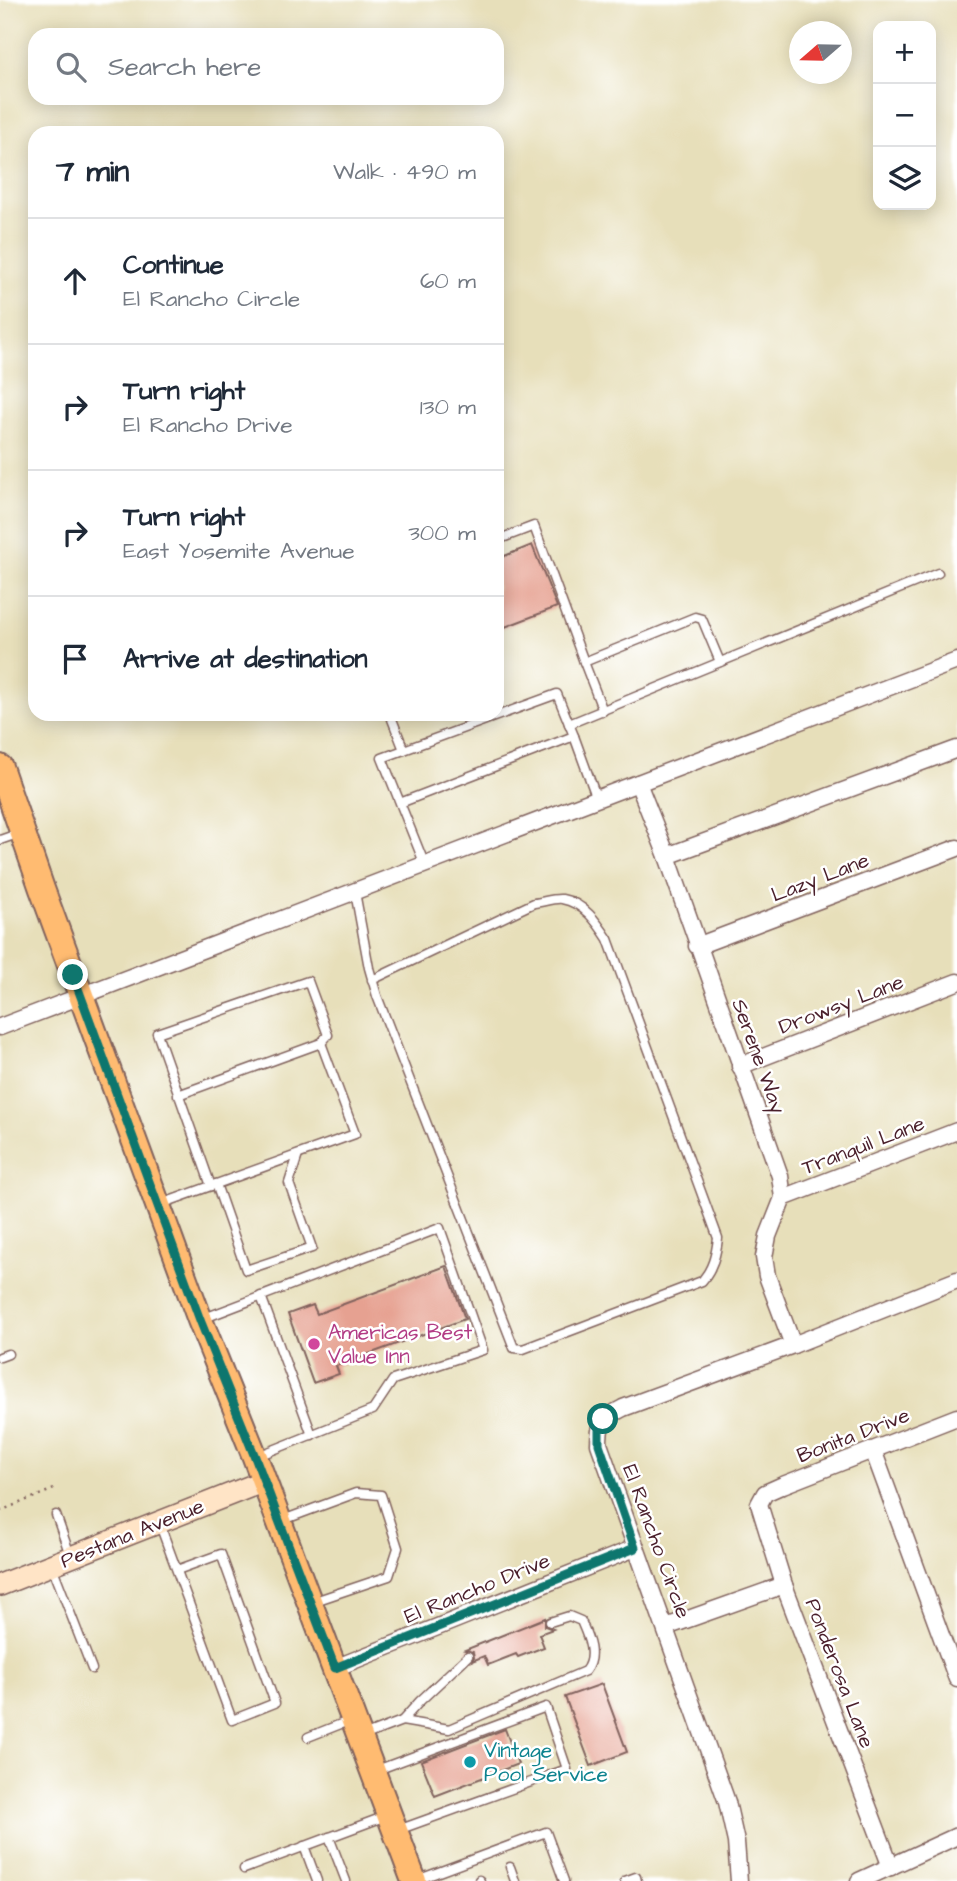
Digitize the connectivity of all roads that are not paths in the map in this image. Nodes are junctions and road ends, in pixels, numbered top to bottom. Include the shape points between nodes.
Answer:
1 (504, 537) edge
2 (938, 573) dead end
3 (957, 661) edge
4 (584, 662) junction
5 (720, 662) junction
6 (603, 711) junction
7 (504, 713) edge
8 (393, 721) edge
9 (483, 721) edge
10 (569, 724) junction
11 (574, 736) junction
12 (957, 749) edge
13 (404, 750) junction
14 (0, 767) edge
15 (638, 783) junction
16 (597, 799) junction
17 (400, 803) junction
18 (11, 836) edge
19 (957, 848) edge
20 (667, 856) junction
21 (425, 865) junction
22 (355, 892) junction
23 (697, 946) junction
24 (372, 980) junction
25 (957, 982) edge
26 (81, 995) junction
27 (0, 1027) edge
28 (321, 1043) junction
29 (740, 1066) junction
30 (178, 1095) junction
31 (957, 1131) edge
32 (298, 1155) junction
33 (214, 1185) junction
34 (783, 1198) junction
35 (158, 1205) junction
36 (957, 1280) edge
37 (261, 1296) junction
38 (200, 1320) junction
39 (793, 1345) junction
40 (957, 1417) edge
41 (312, 1435) junction
42 (873, 1450) junction
43 (255, 1457) junction
44 (264, 1480) junction
45 (765, 1493) joint
46 (56, 1515) dead end
47 (279, 1521) junction
48 (159, 1522) junction
49 (635, 1548) junction
50 (62, 1562) junction
51 (177, 1570) junction
52 (0, 1584) edge
53 (784, 1585) junction
54 (309, 1603) junction
55 (550, 1622) dead end
56 (666, 1627) junction
57 (468, 1656) dead end
58 (335, 1668) junction
59 (92, 1670) dead end
60 (957, 1679) edge
61 (402, 1721) junction
62 (357, 1728) junction
63 (308, 1737) dead end
64 (373, 1772) junction
65 (392, 1823) junction
66 (957, 1836) edge
67 (330, 1837) junction
68 (304, 1846) junction
69 (510, 1867) dead end
70 (891, 1867) junction
71 (244, 1869) dead end
72 (317, 1881) edge
73 (346, 1881) edge
74 (414, 1881) edge
75 (515, 1881) edge
76 (564, 1881) edge
77 (625, 1881) edge
78 (638, 1881) edge
79 (739, 1881) edge
80 (859, 1881) edge

1 - 4 lane via 534,526
2 - 5 lane
3 - 15 street
4 - 5 lane via 695,617 702,619
4 - 6 lane
5 - 6 lane
6 - 10 lane
7 - 10 lane via 557,694
8 - 13 lane
9 - 13 lane
10 - 11 lane
11 - 16 lane
11 - 17 lane
12 - 20 street
13 - 17 lane via 382,758
14 - 18 main road
15 - 16 street
15 - 20 street, Serene Way
16 - 21 street
17 - 21 lane
18 - 26 main road
19 - 23 street, Lazy Lane
20 - 23 street, Serene Way
21 - 22 street
22 - 24 lane
22 - 26 street
23 - 29 street, Serene Way
24 - 24 lane via 514,1348 523,1349 702,1281 710,1272 718,1238 608,939 581,907 561,899 534,903
25 - 29 street, Drowsy Lane
26 - 27 street
26 - 35 main road
28 - 30 lane
28 - 30 lane via 328,1035 308,981 157,1033
28 - 32 lane via 355,1135
29 - 34 street, Serene Way via 780,1176
30 - 33 lane
31 - 34 street, Tranquil Lane
32 - 33 lane
32 - 33 lane via 289,1183 312,1248 246,1270
33 - 35 lane
34 - 39 street via 764,1257
35 - 38 main road
36 - 39 street, El Rancho Circle
37 - 38 lane
37 - 41 lane
37 - 41 lane via 440,1228 483,1350 393,1380 373,1410
38 - 43 main road
39 - 49 street, El Rancho Circle via 603,1419 599,1444
40 - 42 street, Bonita Drive
41 - 43 lane
42 - 45 street, Bonita Drive
42 - 60 street
43 - 44 main road
44 - 47 main road
44 - 48 street, Pestana Avenue
45 - 53 street, Ponderosa Lane via 760,1511
46 - 50 lane
47 - 54 main road
47 - 54 lane via 356,1493 381,1494 398,1548 389,1576
48 - 50 street, Pestana Avenue
48 - 51 lane
49 - 56 street, El Rancho Circle
49 - 58 street, El Rancho Drive
50 - 52 street, Pestana Avenue
50 - 59 lane
51 - 51 lane via 232,1720 275,1703 221,1555
53 - 56 street
53 - 70 street, Ponderosa Lane
54 - 58 main road
55 - 61 lane via 569,1616 580,1621 591,1649 585,1671 449,1729
56 - 79 street, El Rancho Circle via 727,1802
57 - 61 lane
58 - 62 main road
61 - 62 lane
62 - 63 lane
62 - 64 main road
64 - 65 main road
64 - 65 lane via 546,1707 567,1769
65 - 67 lane
65 - 74 main road
66 - 70 street
67 - 68 lane
67 - 73 lane
68 - 71 lane
68 - 72 lane
69 - 75 lane
70 - 80 street
74 - 76 lane via 545,1832
77 - 78 lane via 636,1877

